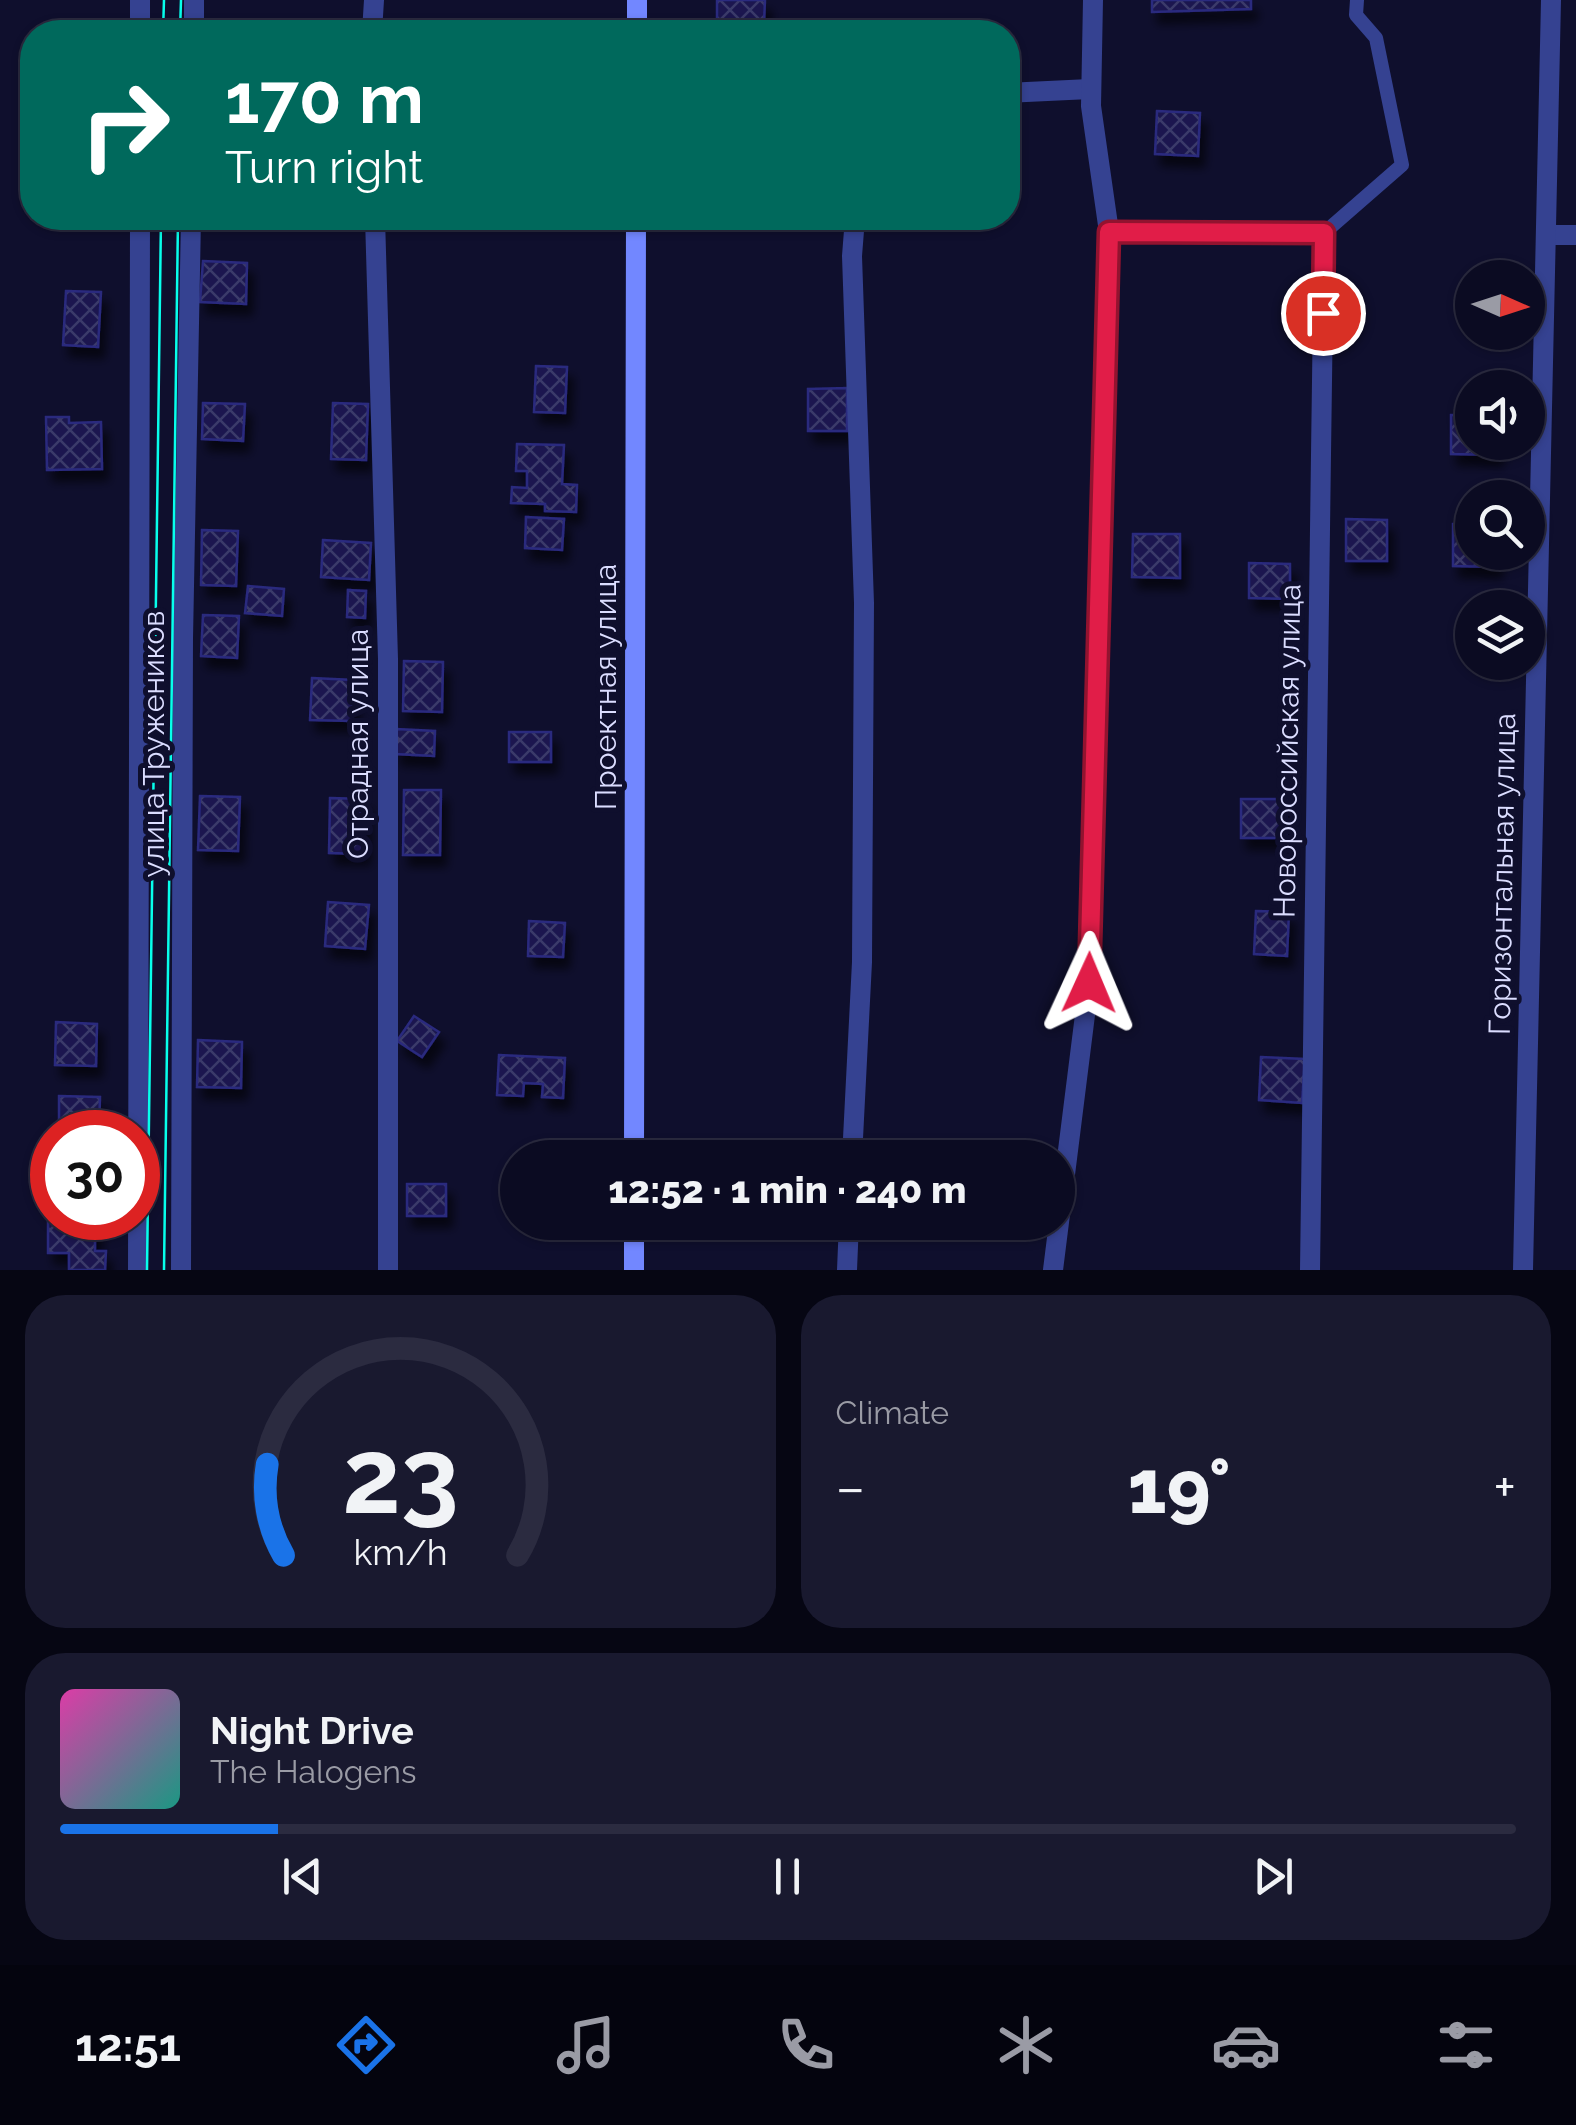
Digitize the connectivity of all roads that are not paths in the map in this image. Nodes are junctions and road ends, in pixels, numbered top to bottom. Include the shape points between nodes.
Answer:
1 (1093, 0) edge
2 (1357, 0) edge
3 (1550, 0) edge
4 (1090, 89) junction
5 (1020, 92) edge
6 (140, 230) edge
7 (190, 230) edge
8 (374, 230) edge
9 (636, 230) edge
10 (855, 230) edge
11 (1109, 232) junction
12 (1324, 233) junction
13 (1547, 235) junction
14 (1576, 236) edge
15 (634, 1140) edge
16 (853, 1140) edge
17 (634, 1240) edge
18 (848, 1240) edge
19 (138, 1270) edge
20 (181, 1270) edge
21 (388, 1270) edge
22 (634, 1270) edge
23 (847, 1270) edge
24 (1052, 1270) edge
25 (1310, 1270) edge
26 (1523, 1270) edge

1 - 4 street
2 - 12 lane via 1356,15 1376,38 1402,165
3 - 13 street, Горизонтальная улица
4 - 5 street
4 - 11 street
6 - 19 street, улица Тружеников
7 - 20 street, улица Тружеников
8 - 21 street, Отрадная улица via 388,659
9 - 15 main road, Проектная улица
10 - 16 street via 864,623 862,962
11 - 12 lane
11 - 24 street via 1089,983
12 - 25 street, Новороссийская улица
13 - 14 street
13 - 26 street, Горизонтальная улица
17 - 22 main road
18 - 23 street

